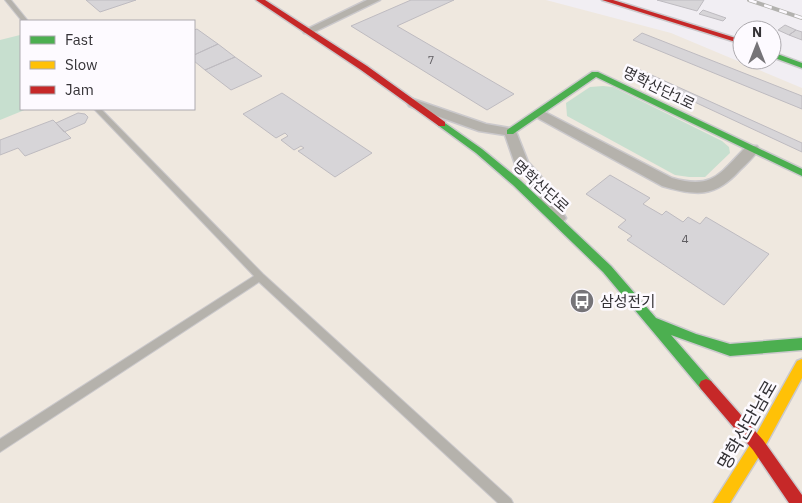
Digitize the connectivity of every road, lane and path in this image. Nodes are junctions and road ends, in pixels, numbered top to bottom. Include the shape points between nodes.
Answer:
1 (8, 0) edge
2 (260, 0) edge
3 (375, 0) edge
4 (606, 0) edge
5 (24, 20) edge
6 (308, 31) junction
7 (732, 39) edge
8 (782, 58) edge
9 (802, 66) edge
10 (413, 104) junction
11 (98, 110) edge
12 (539, 112) junction
13 (510, 132) junction
14 (752, 149) junction
15 (802, 173) edge
16 (562, 224) junction
17 (260, 277) junction
18 (652, 321) junction
19 (802, 344) edge
20 (802, 365) edge
21 (758, 445) junction
22 (0, 446) edge
23 (507, 503) edge
24 (721, 503) edge
25 (798, 503) edge

1 - 5 lane
2 - 6 street, 명학산단로
3 - 6 street
4 - 7 street
6 - 10 street, 명학산단로
8 - 9 street
10 - 13 street via 484,128
10 - 16 street, 명학산단로 via 479,151
11 - 17 lane
12 - 13 street, 명학산단1로
12 - 14 street, 명학산단1로 via 595,74
12 - 14 street via 667,182 688,189 706,189 718,183
13 - 16 street via 522,164 535,178
14 - 15 street, 명학산단1로
16 - 18 street, 명학산단로
17 - 22 lane
17 - 23 lane
18 - 19 street via 730,350
18 - 21 street, 명학산단로
20 - 21 street, 명학산단남로
21 - 24 street, 명학산단남로
21 - 25 street, 명학산단로

